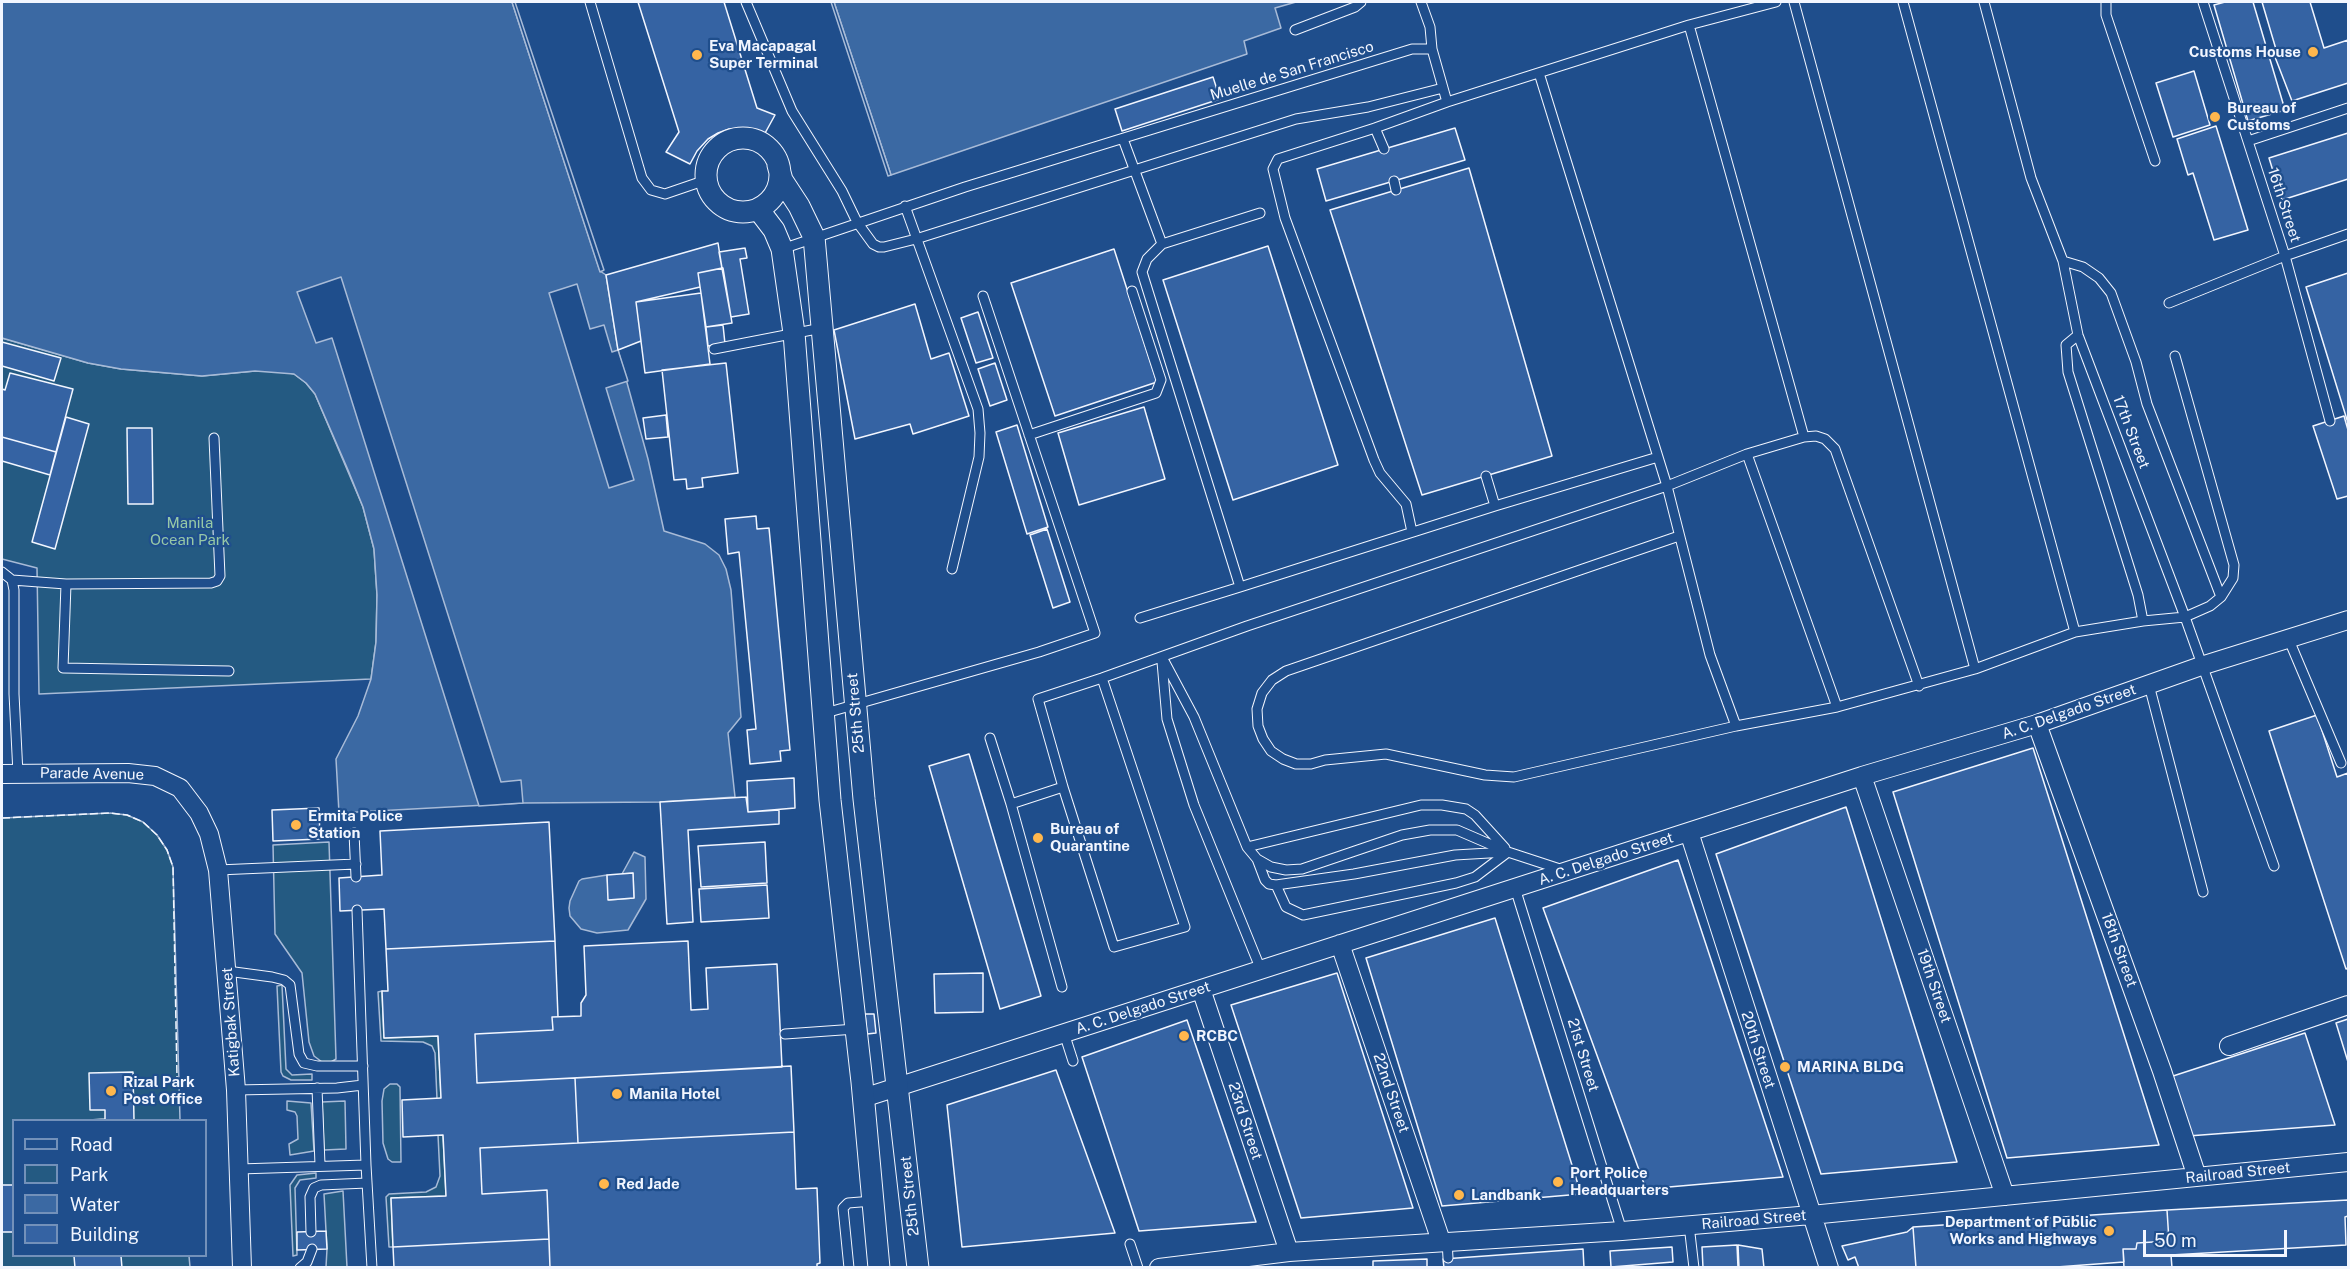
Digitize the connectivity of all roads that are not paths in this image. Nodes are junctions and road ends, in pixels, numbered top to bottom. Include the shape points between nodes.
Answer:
1 (590, 2) edge
2 (746, 2) edge
3 (1361, 2) edge
4 (1421, 2) edge
5 (1776, 2) edge
6 (1794, 2) edge
7 (1903, 2) edge
8 (1984, 2) edge
9 (2106, 2) edge
10 (2203, 2) edge
11 (1689, 25) junction
12 (1295, 30) dead end
13 (1432, 49) junction
14 (1539, 73) junction
15 (1443, 88) junction
16 (1447, 102) junction
17 (2349, 108) edge
18 (1375, 128) junction
19 (1123, 139) junction
20 (2248, 141) junction
21 (1384, 149) dead end
22 (2155, 161) dead end
23 (778, 165) junction
24 (1135, 170) junction
25 (706, 180) junction
26 (905, 206) junction
27 (758, 209) junction
28 (1260, 213) dead end
29 (857, 222) junction
30 (2349, 234) edge
31 (814, 237) junction
32 (916, 239) junction
33 (1162, 244) junction
34 (782, 249) junction
35 (2284, 256) junction
36 (2063, 261) junction
37 (1132, 291) dead end
38 (983, 296) dead end
39 (2169, 303) dead end
40 (822, 328) junction
41 (794, 333) junction
42 (2078, 335) junction
43 (714, 348) dead end
44 (2175, 357) dead end
45 (2330, 420) dead end
46 (1029, 435) junction
47 (1804, 437) junction
48 (214, 438) dead end
49 (1747, 454) junction
50 (1658, 457) junction
51 (1486, 476) dead end
52 (1667, 486) junction
53 (1495, 506) junction
54 (1412, 532) junction
55 (1678, 536) junction
56 (952, 569) dead end
57 (2, 572) edge
58 (12, 580) junction
59 (66, 584) junction
60 (1240, 587) junction
61 (2221, 597) junction
62 (2185, 617) junction
63 (1140, 618) dead end
64 (2349, 620) edge
65 (2143, 621) junction
66 (2075, 632) junction
67 (2289, 640) junction
68 (1162, 657) junction
69 (2201, 666) junction
70 (1975, 669) junction
71 (229, 671) dead end
72 (1102, 678) junction
73 (2149, 685) junction
74 (1919, 686) junction
75 (856, 706) junction
76 (1837, 707) junction
77 (822, 714) junction
78 (2037, 724) junction
79 (1736, 726) junction
80 (990, 738) dead end
81 (2341, 763) dead end
82 (10, 774) edge
83 (1862, 776) junction
84 (1063, 787) junction
85 (180, 788) joint
86 (1011, 804) junction
87 (1689, 832) junction
88 (354, 833) dead end
89 (868, 835) junction
90 (836, 840) junction
91 (1247, 847) junction
92 (1508, 852) junction
93 (1257, 859) junction
94 (356, 864) junction
95 (2274, 866) dead end
96 (219, 870) junction
97 (1567, 871) junction
98 (356, 877) dead end
99 (1276, 885) junction
100 (1515, 888) junction
101 (2203, 892) dead end
102 (357, 910) dead end
103 (1340, 944) junction
104 (1261, 970) junction
105 (227, 971) junction
106 (1062, 987) dead end
107 (1201, 989) junction
108 (2349, 1005) edge
109 (856, 1029) junction
110 (785, 1034) dead end
111 (1064, 1034) junction
112 (2229, 1046) dead end
113 (1073, 1061) dead end
114 (363, 1066) junction
115 (363, 1085) junction
116 (899, 1087) junction
117 (317, 1088) junction
118 (236, 1090) junction
119 (863, 1098) junction
120 (2349, 1162) edge
121 (320, 1165) junction
122 (366, 1165) junction
123 (239, 1169) junction
124 (2197, 1177) junction
125 (367, 1183) junction
126 (2005, 1196) junction
127 (873, 1200) junction
128 (1811, 1215) junction
129 (1689, 1225) junction
130 (1622, 1231) junction
131 (311, 1232) dead end
132 (1130, 1244) dead end
133 (1445, 1247) junction
134 (312, 1249) dead end
135 (1289, 1252) junction
136 (242, 1268) edge
137 (300, 1268) edge
138 (372, 1268) edge
139 (849, 1268) edge
140 (879, 1268) edge
141 (918, 1268) edge
142 (1138, 1268) edge
143 (1159, 1268) edge
144 (1694, 1268) edge
145 (1829, 1268) edge

1 - 25 lane via 642,178 651,190 665,194
2 - 29 lane via 792,111
3 - 12 lane
4 - 13 lane via 1430,27
5 - 11 lane
6 - 70 lane
7 - 66 lane
8 - 36 lane, 17th Street via 2031,178
9 - 22 lane via 2106,15
10 - 20 lane, 16th Street
11 - 14 lane
11 - 47 lane
13 - 15 lane
13 - 19 lane, Muelle de San Francisco via 1412,49
14 - 16 lane
14 - 50 lane
15 - 16 lane
15 - 24 lane via 1368,107 1296,119
16 - 18 lane
17 - 20 lane
18 - 21 lane
18 - 54 lane via 1278,159 1273,169 1285,218 1374,460 1406,504
19 - 24 lane
19 - 26 lane, Muelle de San Francisco
20 - 35 lane, 16th Street
23 - 25 street, 25th Street via 759,142 736,139 715,152
23 - 27 street via 780,175 774,195
23 - 31 street, 25th Street via 782,180
24 - 32 lane
24 - 33 lane
25 - 27 street via 712,196 725,208 742,212
26 - 29 lane, Muelle de San Francisco
26 - 32 lane
27 - 34 street
28 - 33 lane
29 - 31 lane, Muelle de San Francisco
29 - 32 lane via 879,247
30 - 35 lane
31 - 34 lane, Muelle de San Francisco
31 - 40 street, 25th Street
32 - 56 lane via 978,409 979,457
33 - 60 lane via 1147,259 1142,272
34 - 41 street
35 - 39 lane
35 - 45 lane, 16th Street
36 - 42 lane, 17th Street
36 - 61 lane via 2083,267 2111,293 2147,404
37 - 46 lane via 1161,381 1156,393
38 - 46 lane
40 - 41 lane
40 - 75 street, 25th Street
41 - 43 lane
41 - 77 street
42 - 62 lane, 17th Street
42 - 65 lane via 2066,345 2068,372
44 - 61 lane via 2234,565 2233,578
46 - 75 lane via 1095,633
47 - 49 lane
47 - 74 lane via 1825,439 1835,449
48 - 59 lane via 218,581
49 - 52 lane
49 - 76 lane
50 - 52 lane
50 - 53 lane
51 - 53 lane
52 - 55 lane
52 - 68 lane
53 - 54 lane
54 - 60 lane
55 - 79 lane via 1710,655
55 - 79 lane via 1286,671 1262,693 1257,709 1258,726 1271,751 1296,764 1386,754 1485,775 1514,777
57 - 58 lane
58 - 59 lane
58 - 82 lane via 14,694
59 - 71 lane via 61,666 64,669
60 - 63 lane
61 - 62 lane
62 - 65 lane
62 - 69 lane, 17th Street
64 - 67 street, A. C. Delgado Street
65 - 66 lane
66 - 70 lane
67 - 69 street, A. C. Delgado Street
67 - 81 lane
68 - 72 lane
68 - 91 lane via 1194,717
68 - 104 lane via 1167,719 1194,806
69 - 73 street, A. C. Delgado Street
69 - 95 lane, 17th Street
70 - 74 lane
72 - 84 lane via 1038,699
72 - 84 lane via 1185,927 1114,947
73 - 78 street, A. C. Delgado Street
73 - 101 lane
74 - 76 lane
75 - 77 lane
75 - 89 street, 25th Street
76 - 79 lane
77 - 90 street
78 - 83 street, A. C. Delgado Street
78 - 124 street, 18th Street
80 - 86 lane
82 - 85 street, Parade Avenue via 128,773 155,776
83 - 87 street, A. C. Delgado Street
83 - 126 street, 19th Street
84 - 86 lane
85 - 96 street, Katigbak Street via 200,813
86 - 106 lane
87 - 97 street, A. C. Delgado Street
87 - 128 street, 20th Street
88 - 94 lane
89 - 90 street
89 - 116 street, 25th Street
90 - 109 street
91 - 92 lane via 1421,805 1442,805 1466,809 1475,815
91 - 93 lane
92 - 93 lane via 1457,830 1430,830 1402,835 1302,869 1271,867
92 - 97 lane
92 - 99 lane via 1455,855
92 - 99 lane via 1475,877 1456,883 1303,915 1286,907
93 - 99 lane via 1265,880
94 - 96 lane
94 - 98 lane
96 - 105 street, Katigbak Street
97 - 100 street, A. C. Delgado Street
100 - 103 street, A. C. Delgado Street
100 - 130 lane, 21st Street
102 - 114 lane
103 - 104 street, A. C. Delgado Street
103 - 133 street, 22nd Street
104 - 107 street, A. C. Delgado Street
105 - 114 lane via 272,977 290,985 299,1054 304,1063
105 - 118 street, Katigbak Street
107 - 111 street, A. C. Delgado Street
107 - 135 street, 23rd Street
108 - 112 street
109 - 110 lane
109 - 119 street
111 - 113 lane
111 - 116 street, A. C. Delgado Street
114 - 115 lane
115 - 117 lane
115 - 122 lane
116 - 119 street, A. C. Delgado Street
116 - 141 street, 25th Street
117 - 118 lane
117 - 121 lane
118 - 123 street, Katigbak Street
119 - 127 street
120 - 124 street, Railroad Street
121 - 122 lane
121 - 123 lane
122 - 125 lane
123 - 136 street, Katigbak Street
124 - 126 street, Railroad Street
125 - 131 lane via 314,1188 310,1197
125 - 138 lane
126 - 128 street, Railroad Street
127 - 139 lane via 848,1203 843,1208
127 - 140 street
128 - 129 street, Railroad Street
128 - 145 street, 20th Street
129 - 130 street, Railroad Street
129 - 144 lane
130 - 133 street, Railroad Street
132 - 142 lane
133 - 135 street, Railroad Street
134 - 137 lane via 308,1262
135 - 143 street, Railroad Street

